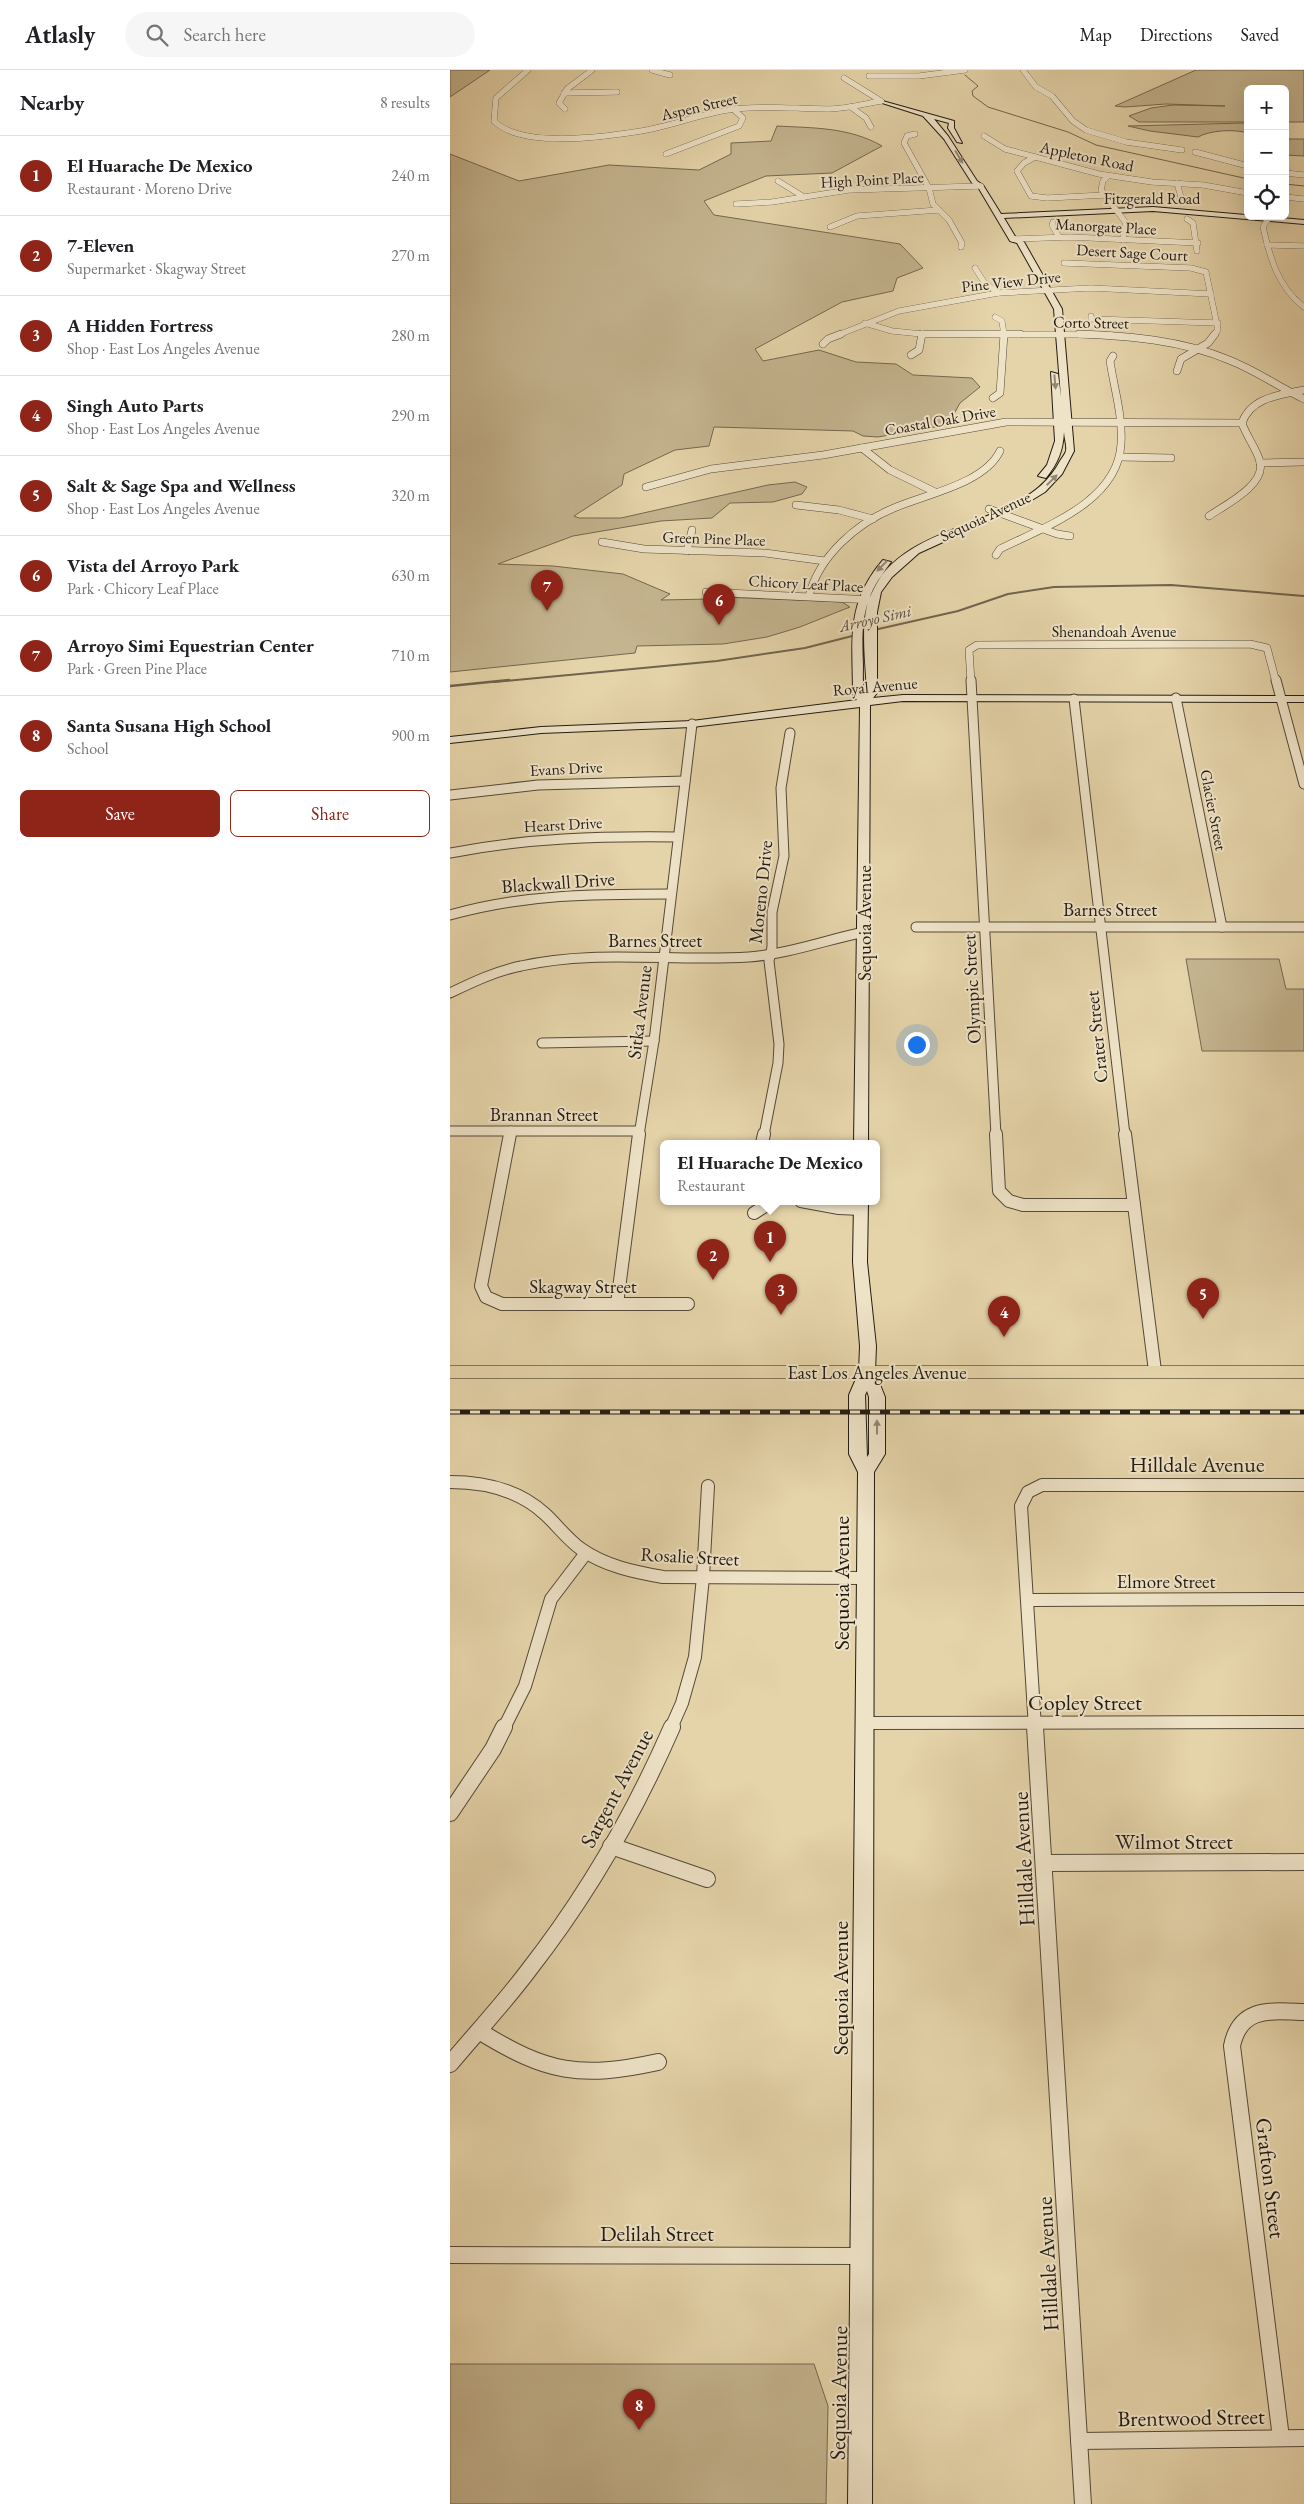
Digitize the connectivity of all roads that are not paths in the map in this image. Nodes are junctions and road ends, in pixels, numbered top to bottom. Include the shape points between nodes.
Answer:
1 (528, 70) edge
2 (583, 70) edge
3 (592, 70) edge
4 (652, 70) edge
5 (965, 70) edge
6 (1023, 70) edge
7 (670, 75) dead end
8 (855, 78) junction
9 (617, 92) dead end
10 (564, 93) junction
11 (881, 101) junction
12 (851, 108) junction
13 (565, 109) dead end
14 (733, 109) junction
15 (926, 115) junction
16 (944, 120) junction
17 (932, 121) junction
18 (871, 127) dead end
19 (915, 134) dead end
20 (984, 136) dead end
21 (963, 147) dead end
22 (666, 154) dead end
23 (1036, 157) junction
24 (1244, 165) edge
25 (1289, 173) edge
26 (1304, 175) edge
27 (981, 176) dead end
28 (1108, 176) junction
29 (778, 181) dead end
30 (1177, 183) junction
31 (981, 186) junction
32 (930, 188) junction
33 (1244, 192) edge
34 (1105, 195) junction
35 (804, 197) junction
36 (1289, 197) edge
37 (1304, 199) edge
38 (1182, 201) dead end
39 (736, 204) dead end
40 (939, 210) junction
41 (1117, 210) junction
42 (1000, 216) junction
43 (1244, 216) edge
44 (1187, 219) dead end
45 (1267, 220) edge
46 (1280, 220) edge
47 (1054, 222) dead end
48 (1304, 222) edge
49 (830, 228) dead end
50 (1059, 237) junction
51 (1014, 239) junction
52 (1123, 240) junction
53 (1198, 243) junction
54 (1267, 245) junction
55 (1304, 246) edge
56 (961, 248) dead end
57 (1197, 251) dead end
58 (1064, 263) dead end
59 (975, 268) dead end
60 (1044, 290) junction
61 (998, 293) junction
62 (1211, 294) junction
63 (1304, 308) edge
64 (1091, 316) dead end
65 (995, 317) dead end
66 (1218, 323) junction
67 (865, 324) junction
68 (922, 334) junction
69 (1004, 335) junction
70 (1051, 335) junction
71 (1061, 335) junction
72 (823, 344) dead end
73 (1196, 349) junction
74 (911, 355) dead end
75 (1113, 356) dead end
76 (1177, 371) dead end
77 (1304, 390) edge
78 (1292, 393) junction
79 (993, 398) dead end
80 (1304, 399) edge
81 (1059, 421) junction
82 (1070, 421) junction
83 (1119, 421) junction
84 (1242, 423) junction
85 (862, 448) junction
86 (1000, 451) dead end
87 (1120, 457) junction
88 (1171, 458) dead end
89 (1304, 462) edge
90 (1260, 463) junction
91 (646, 487) dead end
92 (935, 492) junction
93 (796, 505) dead end
94 (989, 509) junction
95 (998, 513) junction
96 (1209, 516) dead end
97 (873, 519) junction
98 (1039, 529) junction
99 (692, 530) dead end
100 (1070, 536) dead end
101 (602, 542) dead end
102 (901, 550) dead end
103 (687, 551) junction
104 (996, 555) dead end
105 (891, 557) dead end
106 (825, 561) junction
107 (706, 592) dead end
108 (809, 596) junction
109 (861, 599) junction
110 (874, 600) junction
111 (971, 647) joint
112 (972, 698) junction
113 (1176, 698) junction
114 (1074, 699) junction
115 (1281, 699) junction
116 (1304, 699) edge
117 (865, 702) junction
118 (692, 724) junction
119 (790, 733) dead end
120 (450, 740) edge
121 (685, 781) junction
122 (1304, 784) edge
123 (450, 795) edge
124 (678, 837) junction
125 (450, 853) edge
126 (671, 894) junction
127 (450, 915) edge
128 (1102, 926) junction
129 (916, 927) dead end
130 (986, 927) junction
131 (1222, 927) junction
132 (1304, 927) edge
133 (864, 932) junction
134 (770, 955) junction
135 (663, 958) junction
136 (450, 993) edge
137 (654, 1041) junction
138 (542, 1043) dead end
139 (450, 1131) edge
140 (511, 1131) junction
141 (639, 1131) junction
142 (763, 1140) edge
143 (861, 1140) edge
144 (767, 1205) edge
145 (822, 1205) edge
146 (861, 1205) edge
147 (1134, 1205) junction
148 (754, 1213) dead end
149 (617, 1304) junction
150 (688, 1304) dead end
151 (1156, 1371) junction
152 (450, 1372) edge
153 (867, 1372) junction
154 (1304, 1372) edge
155 (450, 1482) edge
156 (1304, 1485) edge
157 (708, 1486) dead end
158 (586, 1553) junction
159 (703, 1577) junction
160 (864, 1578) junction
161 (1304, 1599) edge
162 (1029, 1600) junction
163 (1304, 1722) edge
164 (865, 1723) junction
165 (1036, 1723) junction
166 (450, 1813) edge
167 (611, 1846) junction
168 (1304, 1862) edge
169 (1044, 1863) junction
170 (706, 1879) dead end
171 (1304, 2012) edge
172 (480, 2030) junction
173 (658, 2062) dead end
174 (450, 2064) edge
175 (450, 2255) edge
176 (863, 2256) junction
177 (1281, 2438) junction
178 (1304, 2438) edge
179 (1079, 2441) junction
180 (860, 2504) edge
181 (1083, 2504) edge

1 - 14 street, Aspen Street via 494,103 497,125 521,135 568,139 636,132
2 - 3 street
3 - 10 street
4 - 7 street
5 - 8 street via 919,76
6 - 24 street via 1036,87 1052,96 1086,130 1126,142 1195,152
8 - 8 street, Sequoia Avenue via 844,78
8 - 11 street, Sequoia Avenue
9 - 10 street
10 - 13 street via 559,103
11 - 12 street, Aspen Street
11 - 15 main road, Sequoia Avenue
12 - 14 street, Aspen Street
12 - 18 street via 866,118
14 - 22 street via 743,118 739,126
15 - 16 main road, Sequoia Avenue
15 - 17 main road, Sequoia Avenue
16 - 17 main road
16 - 21 main road via 952,122 951,128
17 -> 31 main road, Sequoia Avenue via 942,129 974,182
19 - 32 street via 907,136 904,143
20 - 23 street, Appleton Road via 1005,149
23 - 28 street, Appleton Road
23 - 34 street via 1017,171 1031,196
25 - 26 street
27 - 31 main road via 984,181
28 - 30 street, Appleton Road
28 - 34 street via 1100,185
29 - 35 street
30 - 33 street, Appleton Road
30 - 38 street
31 - 32 street, High Point Place
31 - 42 main road, Sequoia Avenue
32 - 35 street, High Point Place via 849,190
32 - 40 street via 930,199
34 - 41 street
35 - 39 street, High Point Place
36 - 37 street
40 - 49 street via 857,216
40 - 56 street via 949,220 962,243
41 - 42 main road, Fitzgerald Road
41 - 43 main road, Fitzgerald Road via 1188,210
41 - 52 street via 1127,226
42 - 51 main road, Sequoia Avenue
44 - 53 street via 1193,223
45 - 54 street via 1263,227
46 - 48 main road, Fitzgerald Road
47 - 50 street via 1052,225
50 - 51 street, Manorgate Place
50 - 52 street, Manorgate Place
51 - 60 main road, Sequoia Avenue via 1020,242
52 - 53 street, Manorgate Place
53 - 57 street
54 - 55 street
54 - 63 street via 1287,293
58 - 62 street, Desert Sage Court via 1198,269 1207,274
59 - 61 street via 984,282
60 - 61 street, Pine View Drive
60 - 62 street, Pine View Drive via 1091,288
60 - 70 main road, Sequoia Avenue
60 - 71 main road, Sequoia Avenue via 1058,309
61 - 67 street, Pine View Drive via 912,308
62 - 66 street
64 - 66 street via 1091,319
65 - 69 street via 1002,321
66 - 73 street via 1215,337
67 - 68 street, Corto Street
67 - 72 street, Pine View Drive
68 - 69 street, Corto Street
68 - 74 street via 919,350
69 - 70 street, Corto Street
69 - 79 street via 1000,392
70 - 71 street, Corto Street
70 -> 81 main road, Sequoia Avenue
71 - 73 street, Corto Street via 1137,337
71 - 82 main road, Sequoia Avenue
73 - 76 street via 1181,359
73 - 78 street, Corto Street via 1234,361
75 - 83 street via 1110,360
77 - 78 street
78 - 80 street, Corto Street
78 - 84 street via 1251,407
81 - 82 street, Coastal Oak Drive
81 - 85 street, Coastal Oak Drive via 985,425
81 - 94 main road, Sequoia Avenue via 1059,449 1048,471 1022,493
82 - 83 street, Coastal Oak Drive
95 -> 82 main road, Sequoia Avenue via 1032,496 1067,462
83 - 84 street, Coastal Oak Drive
83 - 87 street
84 - 90 street
85 - 91 street, Coastal Oak Drive via 711,470
85 - 92 street via 890,470
86 - 92 street via 996,459 974,476
87 - 88 street
87 - 98 street via 1110,478 1092,497
89 - 90 street
90 - 96 street via 1261,473 1255,483
92 - 97 street
93 - 97 street via 839,510
94 - 95 street
94 - 102 main road, Sequoia Avenue via 925,536
95 - 98 street
95 - 110 main road, Sequoia Avenue via 946,533 909,555 882,582
97 - 106 street
98 - 100 street
98 - 104 street via 1000,549
99 - 103 street
101 - 103 street, Green Pine Place via 644,549
103 - 106 street, Green Pine Place via 765,553
105 -> 109 main road, Sequoia Avenue via 870,581
106 - 108 street via 814,578
107 - 108 street, Chicory Leaf Place
108 - 109 street, Chicory Leaf Place
109 - 110 street, Chicory Leaf Place
109 - 117 main road, Sequoia Avenue via 858,695
110 - 117 main road, Sequoia Avenue via 872,693
111 - 112 street, Olympic Street
111 - 115 street, Shenandoah Avenue via 1257,645 1267,648
112 - 114 main road, Royal Avenue
112 - 117 main road, Royal Avenue via 903,698
112 - 130 street, Olympic Street
113 - 114 main road, Royal Avenue
113 - 115 main road, Royal Avenue
113 - 131 street, Glacier Street
114 - 128 street, Crater Street
115 - 116 main road, Royal Avenue
115 - 122 street
117 - 118 main road, Royal Avenue
117 - 133 main road, Sequoia Avenue
118 - 120 main road, Royal Avenue via 541,730
118 - 121 street, Sitka Avenue
119 - 134 street, Moreno Drive via 781,788 784,856 772,912
121 - 123 street, Evans Drive via 567,782
121 - 124 street, Sitka Avenue
124 - 125 street, Hearst Drive via 556,838
124 - 126 street, Sitka Avenue
126 - 127 street, Blackwall Drive via 551,896
126 - 135 street, Sitka Avenue
128 - 130 street, Barnes Street
128 - 131 street, Barnes Street
128 - 147 street, Crater Street
129 - 130 street, Barnes Street
130 - 147 street, Olympic Street via 999,1191 1009,1201 1023,1205
131 - 132 street, Barnes Street
133 - 134 street, Barnes Street
133 - 143 main road, Sequoia Avenue
134 - 135 street, Barnes Street
134 - 142 street, Moreno Drive via 779,1044
135 - 136 street, Barnes Street via 581,958 532,962 486,975
135 - 137 street, Sitka Avenue
137 - 138 street
137 - 141 street, Sitka Avenue
139 - 140 street, Brannan Street
140 - 141 street, Brannan Street
140 - 149 street, Skagway Street via 482,1292 502,1304
141 - 149 street, Sitka Avenue
144 - 148 street
145 - 146 street via 839,1208
146 - 153 main road, Sequoia Avenue via 860,1262
147 - 151 street, Crater Street
149 - 150 street, Skagway Street
151 - 153 main road, East Los Angeles Avenue
151 - 154 main road, East Los Angeles Avenue
152 - 153 main road, East Los Angeles Avenue
153 - 160 main road, Sequoia Avenue via 877,1397 877,1454 866,1472
155 - 158 street, Rosalie Street via 478,1484 517,1496 544,1513
156 - 162 street, Hilldale Avenue via 1035,1487 1023,1497 1021,1506
157 - 159 street, Sargent Avenue
158 - 159 street, Rosalie Street via 635,1573
158 - 166 street via 551,1599 525,1686 493,1749
159 - 160 street, Rosalie Street
159 - 167 street, Sargent Avenue via 695,1657 682,1703 651,1775
160 - 164 main road, Sequoia Avenue
161 - 162 street, Elmore Street
162 - 165 street, Hilldale Avenue
163 - 165 street, Copley Street
164 - 165 street, Copley Street
164 - 176 main road, Sequoia Avenue
165 - 169 street, Hilldale Avenue
167 - 170 street
167 - 172 street, Sargent Avenue via 575,1906 528,1972
168 - 169 street, Wilmot Street
169 - 179 street, Hilldale Avenue
171 - 177 street, Grafton Street via 1262,2012 1248,2016 1236,2027 1232,2046
172 - 173 street via 520,2056 561,2069 610,2071
172 - 174 street, Sargent Avenue
175 - 176 street, Delilah Street
176 - 180 main road, Sequoia Avenue
177 - 178 street, Brentwood Street
177 - 179 street, Brentwood Street
179 - 181 street, Hilldale Avenue

